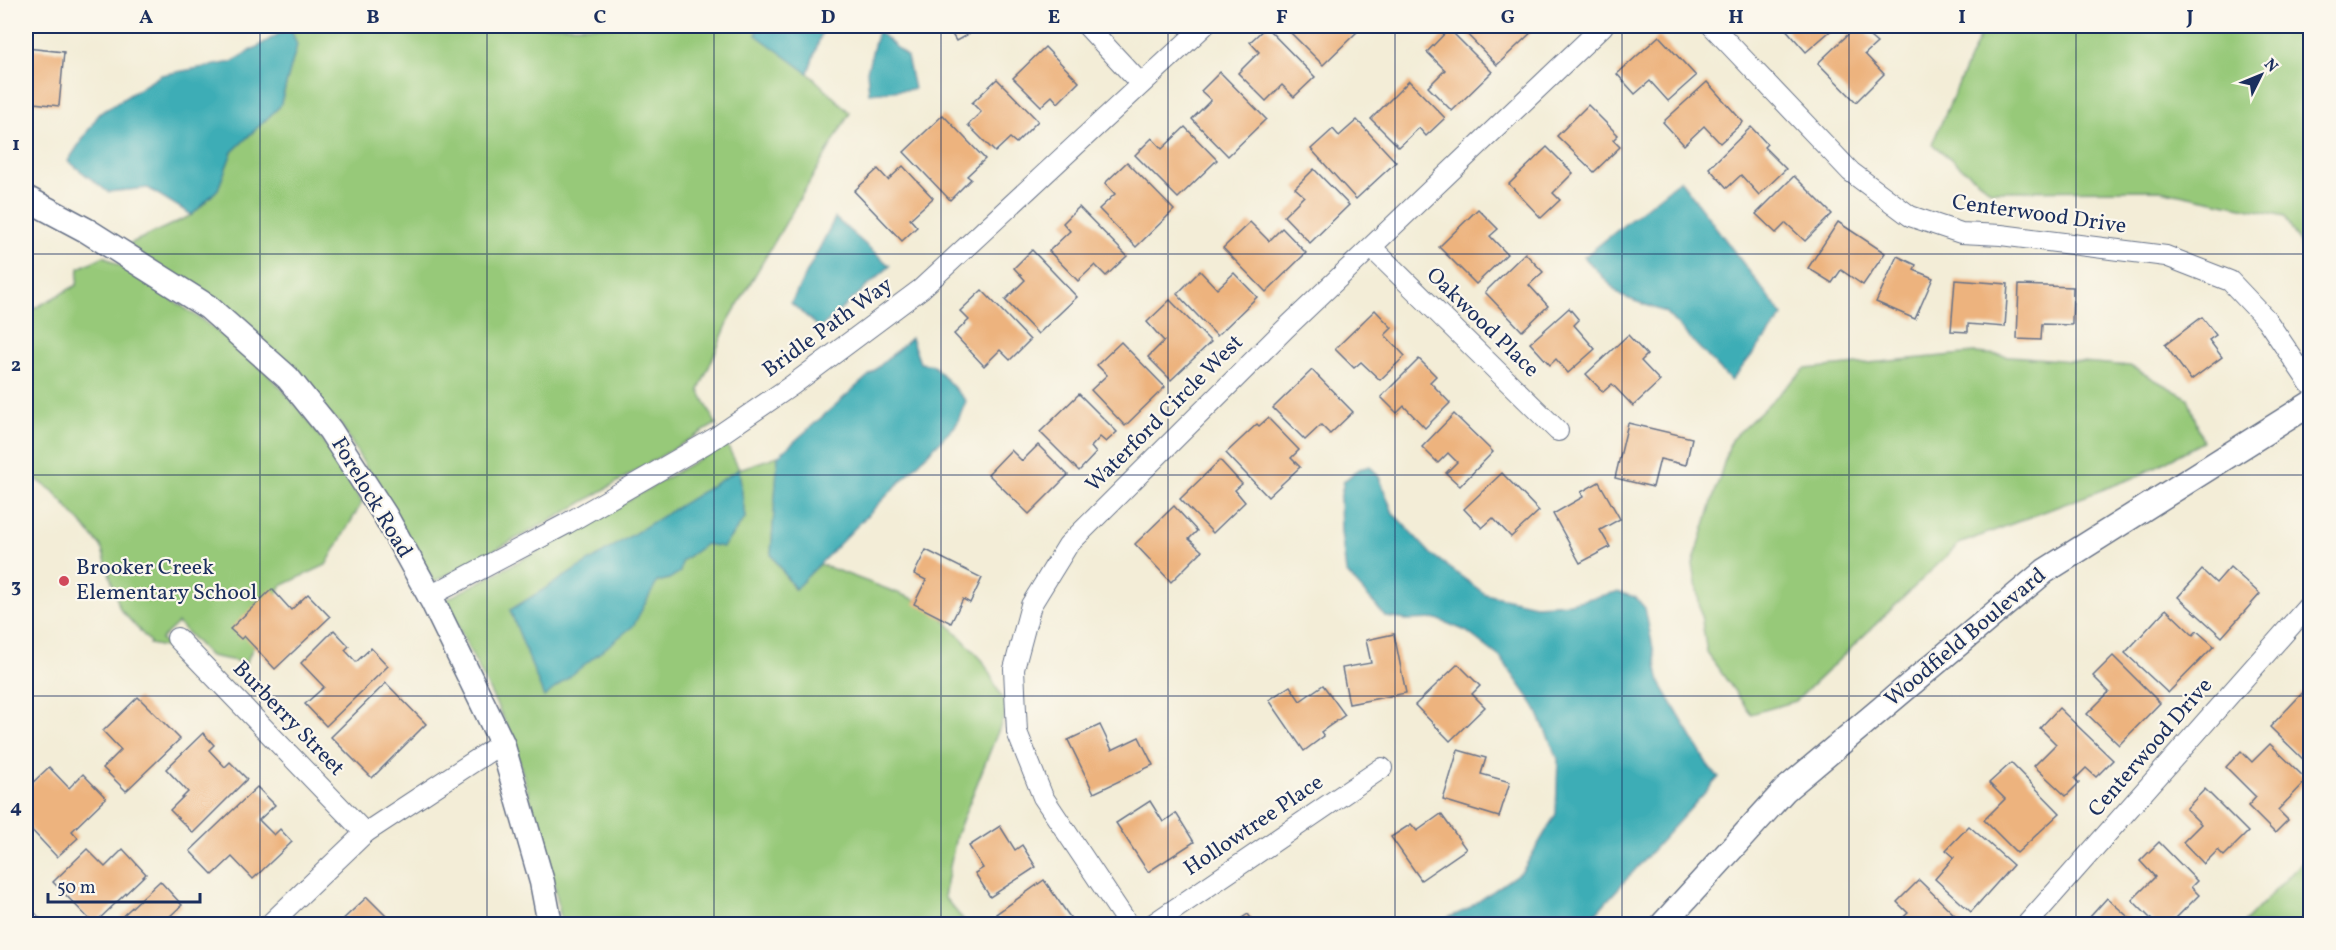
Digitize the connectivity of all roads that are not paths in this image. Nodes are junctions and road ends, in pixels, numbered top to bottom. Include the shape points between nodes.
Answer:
1 (1087, 26) edge
2 (1204, 26) edge
3 (1603, 26) edge
4 (1712, 26) edge
5 (1140, 83) junction
6 (26, 198) edge
7 (1372, 248) junction
8 (2310, 384) edge
9 (2310, 404) edge
10 (1558, 431) dead end
11 (428, 597) junction
12 (2310, 603) edge
13 (177, 638) dead end
14 (502, 743) junction
15 (1382, 768) dead end
16 (365, 833) junction
17 (26, 918) edge
18 (32, 924) edge
19 (270, 924) edge
20 (550, 924) edge
21 (1128, 924) edge
22 (1153, 924) edge
23 (1663, 924) edge
24 (2027, 924) edge

1 - 5 street
2 - 5 street, Bridle Path Way
3 - 7 street, Waterford Circle West
4 - 8 street, Centerwood Drive via 1851,172 1910,216 1962,233 2166,256 2230,282 2266,319
5 - 11 street, Bridle Path Way via 921,289 791,386 716,438
6 - 11 street, Forelock Road via 86,230 208,307 288,378 330,430 385,515
7 - 10 street, Oakwood Place
7 - 21 street, Waterford Circle West via 1068,545 1031,605 1014,669 1017,732 1042,797
9 - 23 street, Woodfield Boulevard via 2045,572 1785,790
11 - 14 street, Forelock Road
12 - 24 street, Centerwood Drive
13 - 16 street, Burberry Street
14 - 16 street
14 - 20 street, Forelock Road via 542,882
15 - 22 street, Hollowtree Place
16 - 19 street
17 - 18 street

